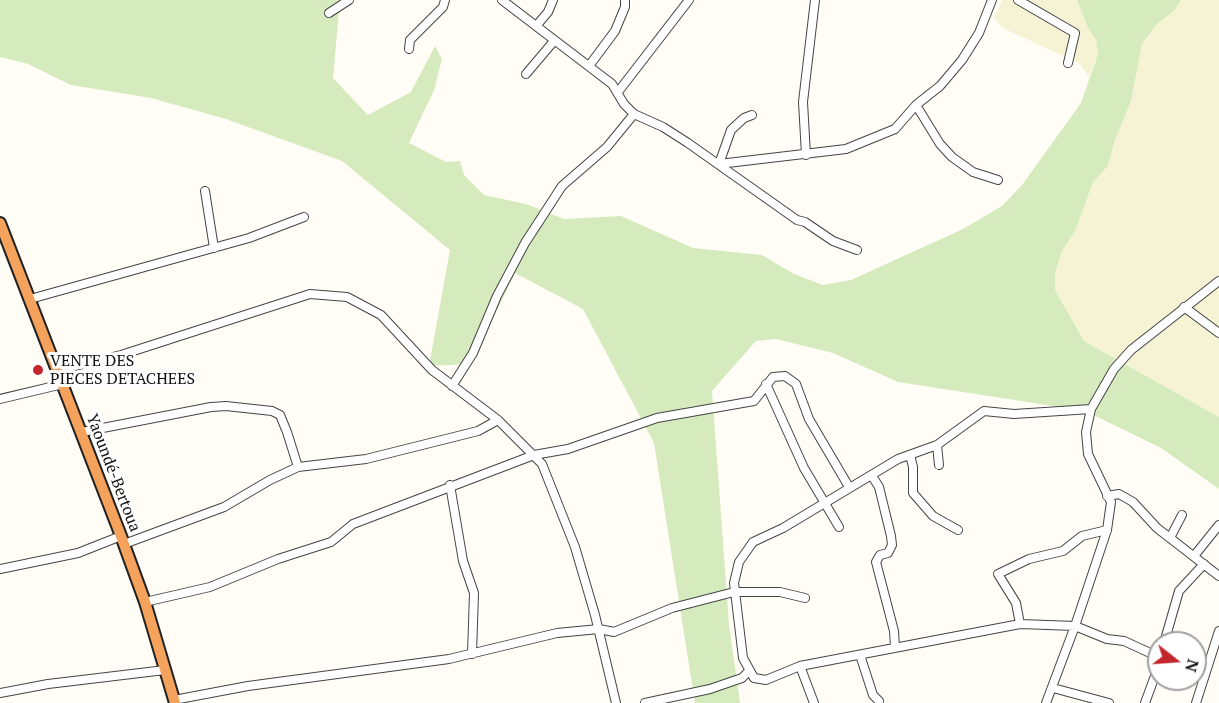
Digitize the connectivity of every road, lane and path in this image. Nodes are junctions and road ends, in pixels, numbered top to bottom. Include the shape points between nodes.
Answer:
1 (349, 0) edge
2 (445, 0) edge
3 (502, 0) edge
4 (553, 0) edge
5 (625, 0) edge
6 (689, 0) edge
7 (815, 0) edge
8 (992, 0) edge
9 (1018, 0) edge
10 (330, 13) dead end
11 (537, 25) junction
12 (554, 41) junction
13 (409, 49) dead end
14 (1068, 63) dead end
15 (589, 66) junction
16 (526, 74) dead end
17 (618, 92) junction
18 (916, 105) junction
19 (634, 114) junction
20 (752, 115) dead end
21 (806, 155) junction
22 (719, 164) junction
23 (998, 180) dead end
24 (205, 191) dead end
25 (304, 217) dead end
26 (0, 223) edge
27 (214, 248) junction
28 (857, 250) dead end
29 (1219, 281) edge
30 (30, 299) junction
31 (1184, 307) junction
32 (1219, 333) edge
33 (58, 370) junction
34 (63, 384) junction
35 (766, 384) junction
36 (452, 386) junction
37 (0, 399) edge
38 (1091, 409) junction
39 (498, 420) junction
40 (81, 432) junction
41 (937, 445) junction
42 (534, 455) junction
43 (910, 455) junction
44 (939, 465) dead end
45 (298, 467) junction
46 (872, 476) junction
47 (450, 486) junction
48 (849, 487) junction
49 (1107, 496) junction
50 (825, 502) junction
51 (1182, 515) dead end
52 (1219, 525) edge
53 (839, 527) dead end
54 (958, 530) dead end
55 (1107, 530) junction
56 (1170, 538) junction
57 (123, 540) junction
58 (1194, 556) junction
59 (1204, 564) junction
60 (0, 569) edge
61 (1219, 576) edge
62 (734, 592) junction
63 (805, 598) dead end
64 (145, 602) junction
65 (1020, 624) junction
66 (1076, 626) junction
67 (599, 629) junction
68 (1167, 631) edge
69 (1219, 631) edge
70 (895, 648) junction
71 (1147, 652) edge
72 (472, 654) junction
73 (860, 655) junction
74 (800, 666) junction
75 (165, 669) junction
76 (748, 672) junction
77 (1053, 688) junction
78 (0, 693) edge
79 (879, 700) dead end
80 (174, 702) edge
81 (616, 703) edge
82 (645, 703) edge
83 (814, 703) edge
84 (1046, 703) edge
85 (1109, 703) edge
86 (1196, 703) edge

1 - 10 street
2 - 13 street via 443,7 410,40
3 - 11 street
4 - 11 street
5 - 15 street via 615,31
6 - 17 street
7 - 21 street via 803,102
8 - 18 street via 979,33 962,60 940,87
9 - 14 street via 1075,33
11 - 12 street
12 - 15 street
12 - 16 street
15 - 17 street
17 - 19 street
18 - 21 street via 895,129 846,149
18 - 23 street via 952,157 973,172
19 - 22 street via 663,127
19 - 36 street via 608,147 562,186 525,243 473,353
20 - 22 street via 731,130
21 - 22 street
22 - 28 street via 797,220
24 - 27 street
25 - 27 street
26 - 30 highway, Yaoundé-Bertoua
27 - 30 street
29 - 31 street
30 - 33 highway, Yaoundé-Bertoua
31 - 32 street
31 - 38 street via 1131,350 1114,369
33 - 34 highway, Yaoundé-Bertoua
33 - 36 street via 121,355 310,294 348,297 381,315
34 - 37 street
34 - 40 highway, Yaoundé-Bertoua
35 - 42 street via 754,401 657,418 568,449
35 - 48 street via 773,377 785,376 796,384 809,419
35 - 50 street via 804,468
36 - 39 street
38 - 41 street via 1014,414 984,411
38 - 49 street via 1086,432 1088,454
39 - 42 street
39 - 45 street via 478,431 366,459
40 - 45 street via 218,407 272,411 280,415
40 - 57 highway, Yaoundé-Bertoua
41 - 43 street
41 - 44 street
42 - 47 street
42 - 67 street via 562,512
43 - 46 street
43 - 54 street via 913,493 933,516
45 - 57 street via 224,507
46 - 48 street
46 - 70 street via 879,487 892,545 876,562
47 - 64 street via 353,524 331,542 210,587
47 - 72 street via 463,561 474,594
48 - 50 street
49 - 55 street via 1111,502
49 - 56 street via 1119,494 1133,502
50 - 53 street
50 - 62 street via 753,542 739,562
51 - 56 street
52 - 58 street
55 - 65 street via 1082,536 1063,551 1029,559 998,574 1016,603
55 - 66 street
56 - 58 street
57 - 60 street
57 - 64 highway, Yaoundé-Bertoua
58 - 59 street
59 - 61 street
59 - 68 street via 1179,591
62 - 63 street via 780,592
62 - 67 street via 672,608 614,632
62 - 76 street
64 - 75 highway, Yaoundé-Bertoua
65 - 66 street
65 - 70 street
66 - 71 street
66 - 77 street
67 - 72 street via 557,633
67 - 81 street
69 - 86 street
70 - 73 street
72 - 80 street via 248,686
73 - 74 street
73 - 79 street via 873,695
74 - 76 street via 766,680 754,678
74 - 83 street
75 - 78 street
75 - 80 highway, Yaoundé-Bertoua
76 - 82 street via 742,678 710,689
77 - 84 street
77 - 85 street

